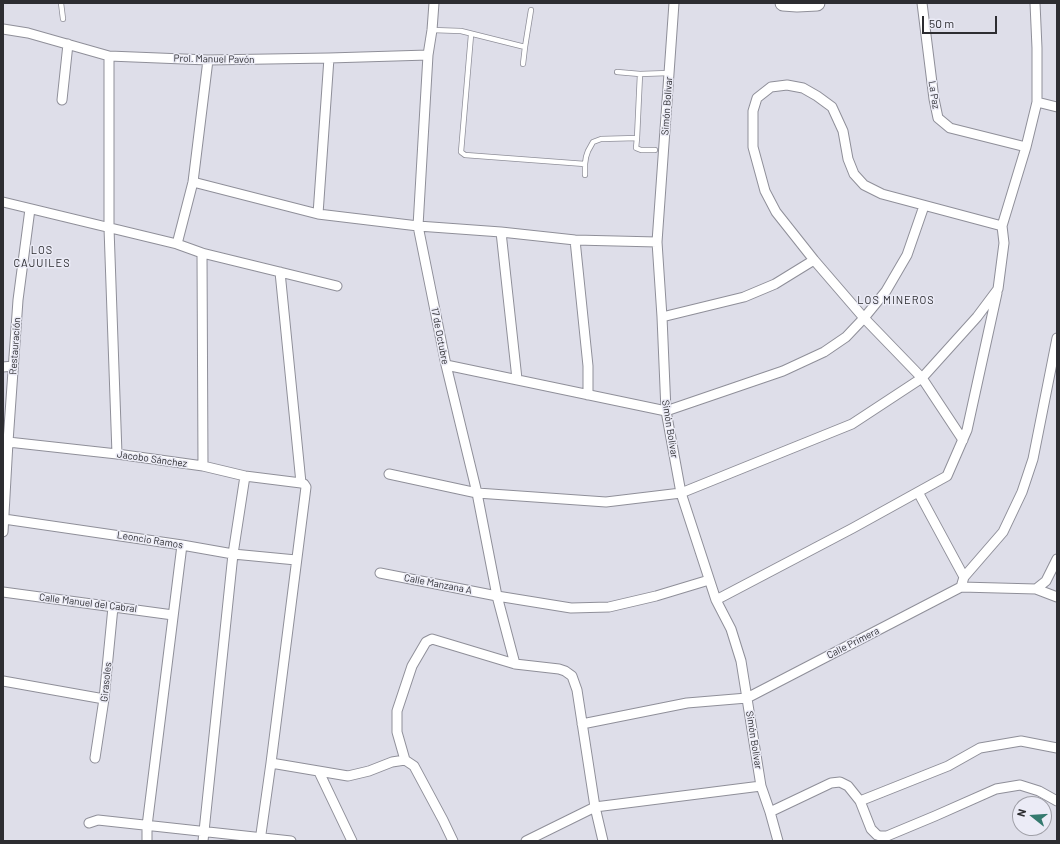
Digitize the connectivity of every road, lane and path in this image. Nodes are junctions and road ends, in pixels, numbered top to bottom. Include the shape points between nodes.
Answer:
1 (61, 3) edge
2 (434, 3) edge
3 (674, 3) edge
4 (783, 3) edge
5 (817, 3) edge
6 (922, 3) edge
7 (1035, 3) edge
8 (531, 10) dead end
9 (62, 19) dead end
10 (3, 29) edge
11 (432, 30) junction
12 (471, 35) junction
13 (68, 44) junction
14 (525, 47) junction
15 (428, 55) junction
16 (109, 56) junction
17 (329, 58) junction
18 (208, 60) junction
19 (523, 64) dead end
20 (617, 72) dead end
21 (669, 73) junction
22 (640, 74) junction
23 (62, 100) dead end
24 (1037, 102) junction
25 (1057, 107) edge
26 (637, 138) junction
27 (1026, 147) junction
28 (655, 150) dead end
29 (585, 164) junction
30 (585, 175) dead end
31 (192, 182) junction
32 (3, 202) edge
33 (924, 206) junction
34 (30, 209) junction
35 (318, 214) junction
36 (418, 226) junction
37 (1002, 226) junction
38 (110, 228) junction
39 (501, 232) junction
40 (575, 240) junction
41 (657, 242) junction
42 (177, 244) junction
43 (202, 254) junction
44 (814, 260) junction
45 (280, 272) junction
46 (337, 286) dead end
47 (998, 289) junction
48 (662, 317) junction
49 (864, 318) junction
50 (1057, 338) edge
51 (446, 365) junction
52 (13, 366) junction
53 (3, 367) edge
54 (922, 378) junction
55 (518, 379) junction
56 (1052, 383) edge
57 (588, 395) junction
58 (666, 411) junction
59 (963, 440) junction
60 (5, 442) edge
61 (117, 454) junction
62 (203, 466) junction
63 (389, 474) dead end
64 (245, 476) junction
65 (301, 483) junction
66 (918, 492) junction
67 (477, 493) junction
68 (681, 493) junction
69 (4, 518) edge
70 (3, 532) edge
71 (182, 545) junction
72 (233, 554) junction
73 (1057, 559) edge
74 (296, 560) junction
75 (380, 573) dead end
76 (964, 577) junction
77 (709, 580) junction
78 (961, 587) junction
79 (1036, 589) junction
80 (3, 592) edge
81 (497, 596) junction
82 (1057, 597) edge
83 (716, 600) junction
84 (113, 607) junction
85 (173, 615) junction
86 (515, 664) junction
87 (3, 681) edge
88 (747, 698) junction
89 (104, 699) junction
90 (582, 724) junction
91 (1057, 748) edge
92 (95, 758) dead end
93 (405, 760) junction
94 (271, 763) junction
95 (319, 772) junction
96 (761, 786) junction
97 (860, 801) junction
98 (1057, 801) edge
99 (595, 807) junction
100 (770, 812) junction
101 (89, 823) dead end
102 (147, 826) junction
103 (204, 836) edge
104 (878, 838) edge
105 (260, 839) edge
106 (147, 841) edge
107 (291, 841) edge
108 (352, 841) edge
109 (454, 841) edge
110 (526, 841) edge
111 (603, 841) edge
112 (778, 841) edge

1 - 9 lane
2 - 11 street, 17 de Octubre
3 - 21 street, Simón Bolívar
4 - 5 main road
6 - 27 street, La Paz via 938,118 950,128
7 - 24 street
8 - 14 lane
10 - 13 street, Prol. Manuel Pavón via 28,32
11 - 12 lane via 461,31
11 - 15 street, 17 de Octubre
12 - 14 lane
12 - 29 lane via 461,152 465,155
13 - 16 street, Prol. Manuel Pavón
13 - 23 street
14 - 19 lane
15 - 17 street, Prol. Manuel Pavón
15 - 36 street, 17 de Octubre
16 - 18 street, Prol. Manuel Pavón
16 - 38 street
17 - 18 street, Prol. Manuel Pavón
17 - 35 street
18 - 31 street
20 - 22 lane
21 - 22 lane
21 - 41 street, Simón Bolívar
22 - 26 lane
24 - 25 street
24 - 27 street
26 - 28 lane via 636,148
26 - 29 lane via 601,139 593,142
27 - 37 street
29 - 30 lane
31 - 35 street
31 - 42 street
32 - 34 street
33 - 37 street
33 - 44 street via 882,194 864,185 854,174 848,159 843,131 832,107 803,88 787,84 771,87 757,98 753,111 753,147 765,191 776,212
33 - 49 street via 907,255 886,291
34 - 38 street
34 - 52 street, Restauración via 18,300
35 - 36 street
36 - 39 street
36 - 51 street, 17 de Octubre
37 - 47 street via 1004,243
38 - 42 street
38 - 61 street
39 - 40 street
39 - 55 street
40 - 41 street
40 - 57 street via 588,366
41 - 48 street, Simón Bolívar
42 - 43 street
43 - 45 street
43 - 62 street
44 - 48 street via 775,284 744,297
44 - 49 street
45 - 46 street
45 - 65 street
47 - 54 street via 978,317
47 - 59 street
48 - 58 street, Simón Bolívar
49 - 54 street
49 - 58 street via 846,337 824,352 783,372
50 - 56 street
51 - 55 street
51 - 67 street, 17 de Octubre
52 - 53 street
52 - 60 street, Restauración
54 - 59 street
54 - 68 street via 852,424
55 - 57 street
56 - 76 street via 1022,492 1003,532
57 - 58 street
58 - 68 street, Simón Bolívar
59 - 66 street via 947,476
60 - 61 street, Jacobo Sánchez
60 - 69 street, Restauración
61 - 62 street, Jacobo Sánchez
62 - 64 street, Jacobo Sánchez
63 - 67 street
64 - 65 street, Jacobo Sánchez
64 - 72 street
65 - 74 street via 306,487
66 - 76 street
66 - 83 street
67 - 68 street via 606,502
67 - 81 street, 17 de Octubre
68 - 77 street, Simón Bolívar
69 - 70 street, Restauración
69 - 71 street, Leoncio Ramos
71 - 72 street, Leoncio Ramos
71 - 85 street
72 - 74 street, Leoncio Ramos
72 - 103 street
73 - 79 street via 1046,581
74 - 94 street
75 - 81 street, Calle Manzana A
76 - 78 street
77 - 81 street, Calle Manzana A via 609,608 572,608
77 - 83 street, Simón Bolívar
78 - 79 street
78 - 88 street, Calle Primera
79 - 82 street
80 - 84 street, Calle Manuel del Cabral
81 - 86 street, 17 de Octubre
83 - 88 street, Simón Bolívar via 731,629 742,660
84 - 85 street, Calle Manuel del Cabral
84 - 89 street, Girasoles
85 - 102 street
86 - 90 street via 559,669 572,676 577,690
86 - 93 street via 432,639 426,642 412,666 396,711 397,732
87 - 89 street
88 - 90 street, Calle Primera via 687,703
88 - 96 street, Simón Bolívar
89 - 92 street, Girasoles
90 - 99 street
91 - 97 street via 1022,741 980,748 948,766
93 - 95 street via 348,776
93 - 109 street via 414,766
94 - 95 street
94 - 105 street
95 - 108 street
96 - 99 street
96 - 100 street, Simón Bolívar
97 - 100 street via 848,786 840,782 831,783
97 - 104 street via 871,829
98 - 104 street via 1039,791 1020,785 996,789
99 - 110 street
99 - 111 street
100 - 112 street, Simón Bolívar
101 - 102 street via 98,820
102 - 103 street
102 - 106 street
103 - 105 street
105 - 107 street

